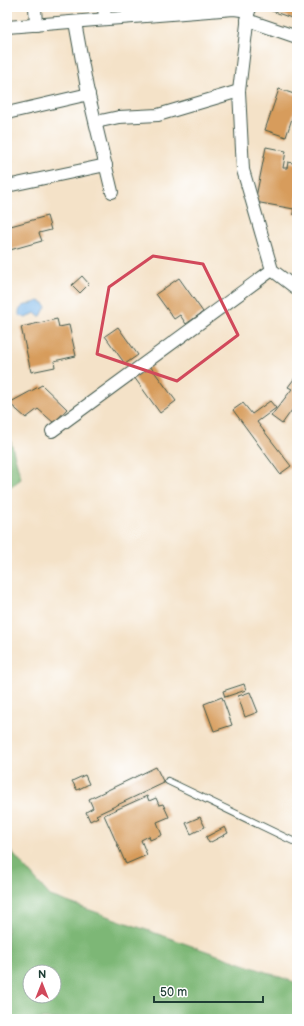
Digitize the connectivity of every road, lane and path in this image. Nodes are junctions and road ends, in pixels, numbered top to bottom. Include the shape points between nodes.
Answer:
1 (35, 7) edge
2 (104, 7) edge
3 (169, 11) edge
4 (248, 13) edge
5 (105, 19) junction
6 (75, 22) junction
7 (36, 25) junction
8 (7, 27) edge
9 (297, 37) edge
10 (239, 91) junction
11 (89, 94) junction
12 (7, 113) edge
13 (96, 122) junction
14 (106, 165) junction
15 (7, 186) edge
16 (112, 192) dead end
17 (272, 270) junction
18 (297, 289) edge
19 (52, 431) dead end
20 (168, 781) dead end
21 (297, 843) edge

1 - 7 street
2 - 5 street
3 - 4 street via 234,9
3 - 5 street
4 - 9 street
4 - 10 street
5 - 6 street
6 - 7 street
6 - 11 street
7 - 8 street
10 - 13 street via 158,115 119,117
10 - 17 street via 243,170
11 - 12 street
11 - 13 street
13 - 14 street
14 - 15 street
14 - 16 street
17 - 18 street
17 - 19 street
20 - 21 lane

